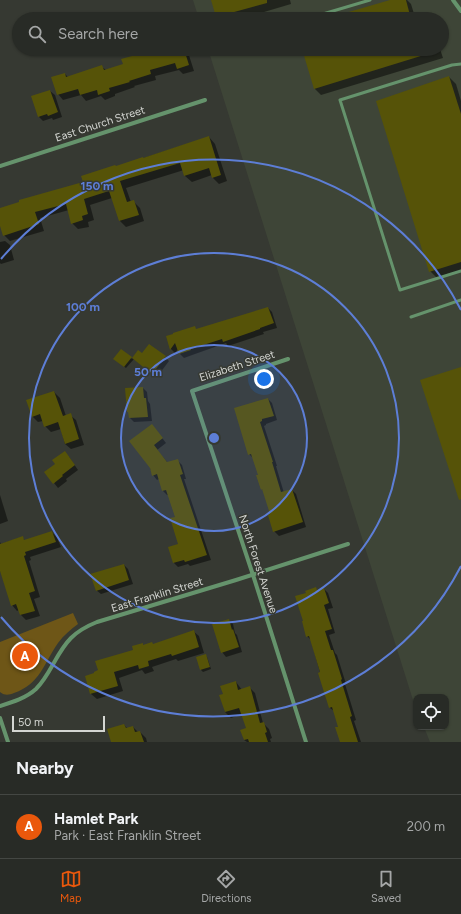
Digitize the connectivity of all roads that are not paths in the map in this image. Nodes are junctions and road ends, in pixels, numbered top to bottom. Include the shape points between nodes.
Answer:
1 (370, 0) edge
2 (453, 0) edge
3 (461, 11) edge
4 (330, 12) edge
5 (461, 64) edge
6 (205, 100) dead end
7 (0, 166) edge
8 (461, 271) edge
9 (461, 300) edge
10 (411, 317) dead end
11 (288, 359) dead end
12 (192, 391) joint
13 (348, 544) dead end
14 (253, 575) junction
15 (0, 706) edge
16 (0, 718) edge
17 (8, 742) edge
18 (306, 742) edge

1 - 4 lane
2 - 3 street
5 - 8 lane via 340,100 400,290
6 - 7 street, East Church Street
9 - 10 lane
11 - 12 street, Elizabeth Street
12 - 14 street, North Forest Avenue
13 - 14 street, East Franklin Street
14 - 15 street, East Franklin Street via 87,626 64,646 43,682 19,700
14 - 18 street, North Forest Avenue
16 - 17 street

